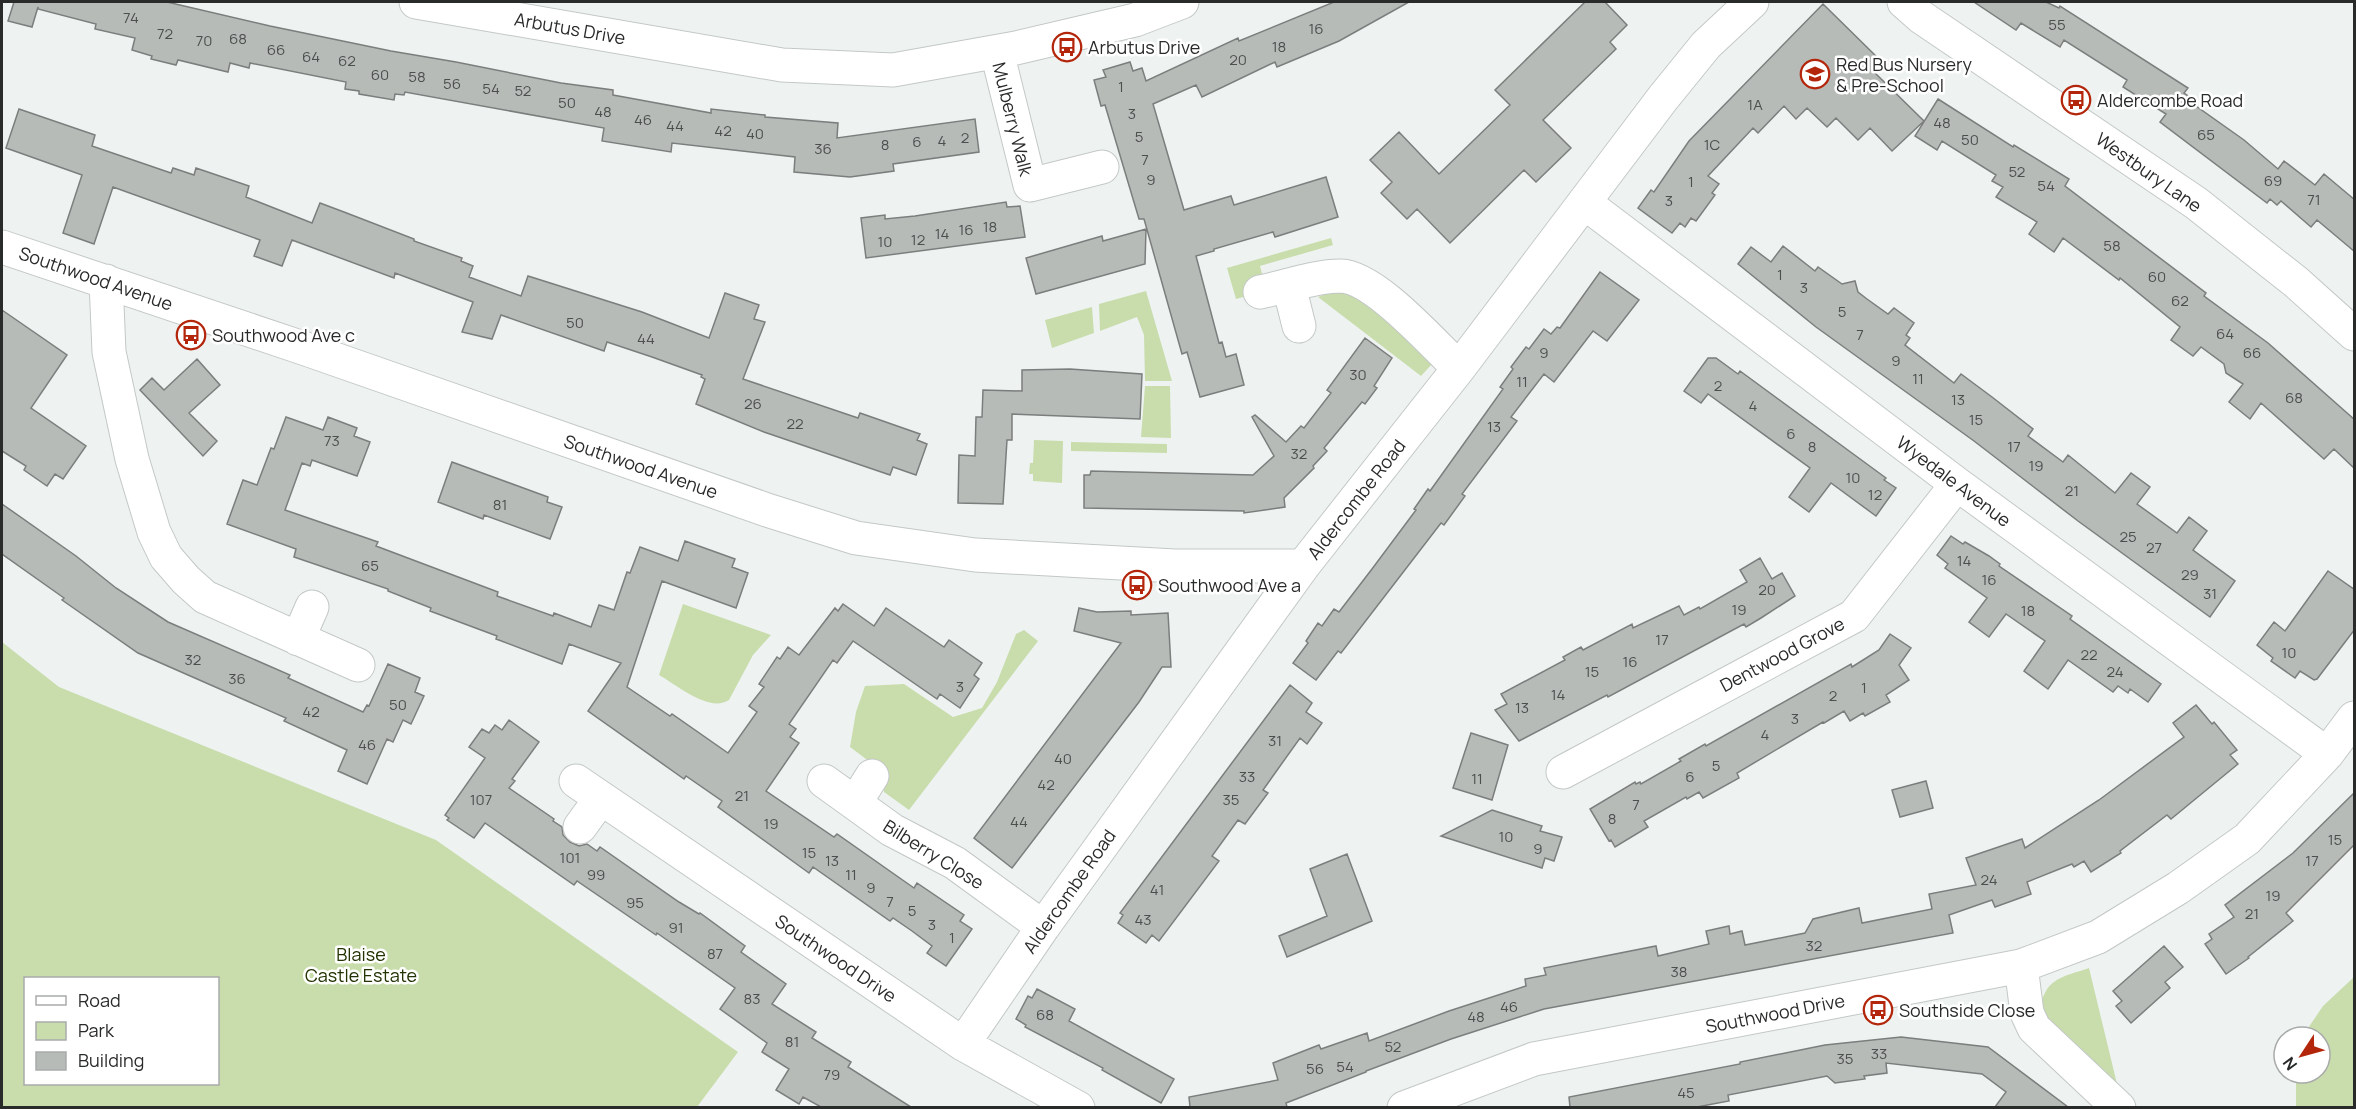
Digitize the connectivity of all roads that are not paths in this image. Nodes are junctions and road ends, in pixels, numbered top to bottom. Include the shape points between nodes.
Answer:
1 (416, 2) edge
2 (1182, 2) edge
3 (1752, 2) edge
4 (1904, 2) edge
5 (997, 52) junction
6 (1102, 167) dead end
7 (1585, 203) junction
8 (2, 247) edge
9 (106, 281) junction
10 (1299, 326) dead end
11 (2355, 334) edge
12 (1459, 368) junction
13 (1957, 484) junction
14 (1303, 566) junction
15 (312, 607) dead end
16 (298, 639) junction
17 (358, 665) dead end
18 (2355, 718) edge
19 (2327, 754) junction
20 (1563, 772) dead end
21 (824, 781) dead end
22 (580, 826) dead end
23 (1042, 927) junction
24 (2021, 966) junction
25 (963, 1044) junction
26 (1078, 1107) edge
27 (1404, 1107) edge
28 (2119, 1107) edge

1 - 5 street, Arbutus Drive via 782,65 893,70
2 - 5 street, Arbutus Drive via 1135,20
3 - 7 street, Aldercombe Road via 1706,45
4 - 11 street, Westbury Lane via 2196,203
5 - 6 street, Mulberry Walk via 1030,185
7 - 12 street, Aldercombe Road
7 - 13 street, Wyedale Avenue
8 - 9 street, Southwood Avenue
9 - 14 street, Southwood Avenue via 856,538 975,555 1175,566
9 - 16 street via 109,352 154,532 166,557 205,597
10 - 12 street via 1274,289 1343,276 1377,291
12 - 14 street, Aldercombe Road
13 - 19 street, Wyedale Avenue
13 - 20 street, Dentwood Grove via 1854,616
14 - 23 street, Aldercombe Road
15 - 16 street
16 - 17 street
18 - 19 street, Southwood Drive
19 - 24 street, Southwood Drive via 2247,839 2178,888 2098,937
21 - 23 street, Bilberry Close via 863,790 892,830 955,863
22 - 25 street, Southwood Drive via 588,789
23 - 25 street, Aldercombe Road
24 - 27 street, Southwood Drive via 1534,1059
24 - 28 street via 2027,1013 2034,1028
25 - 26 street, Southwood Drive

